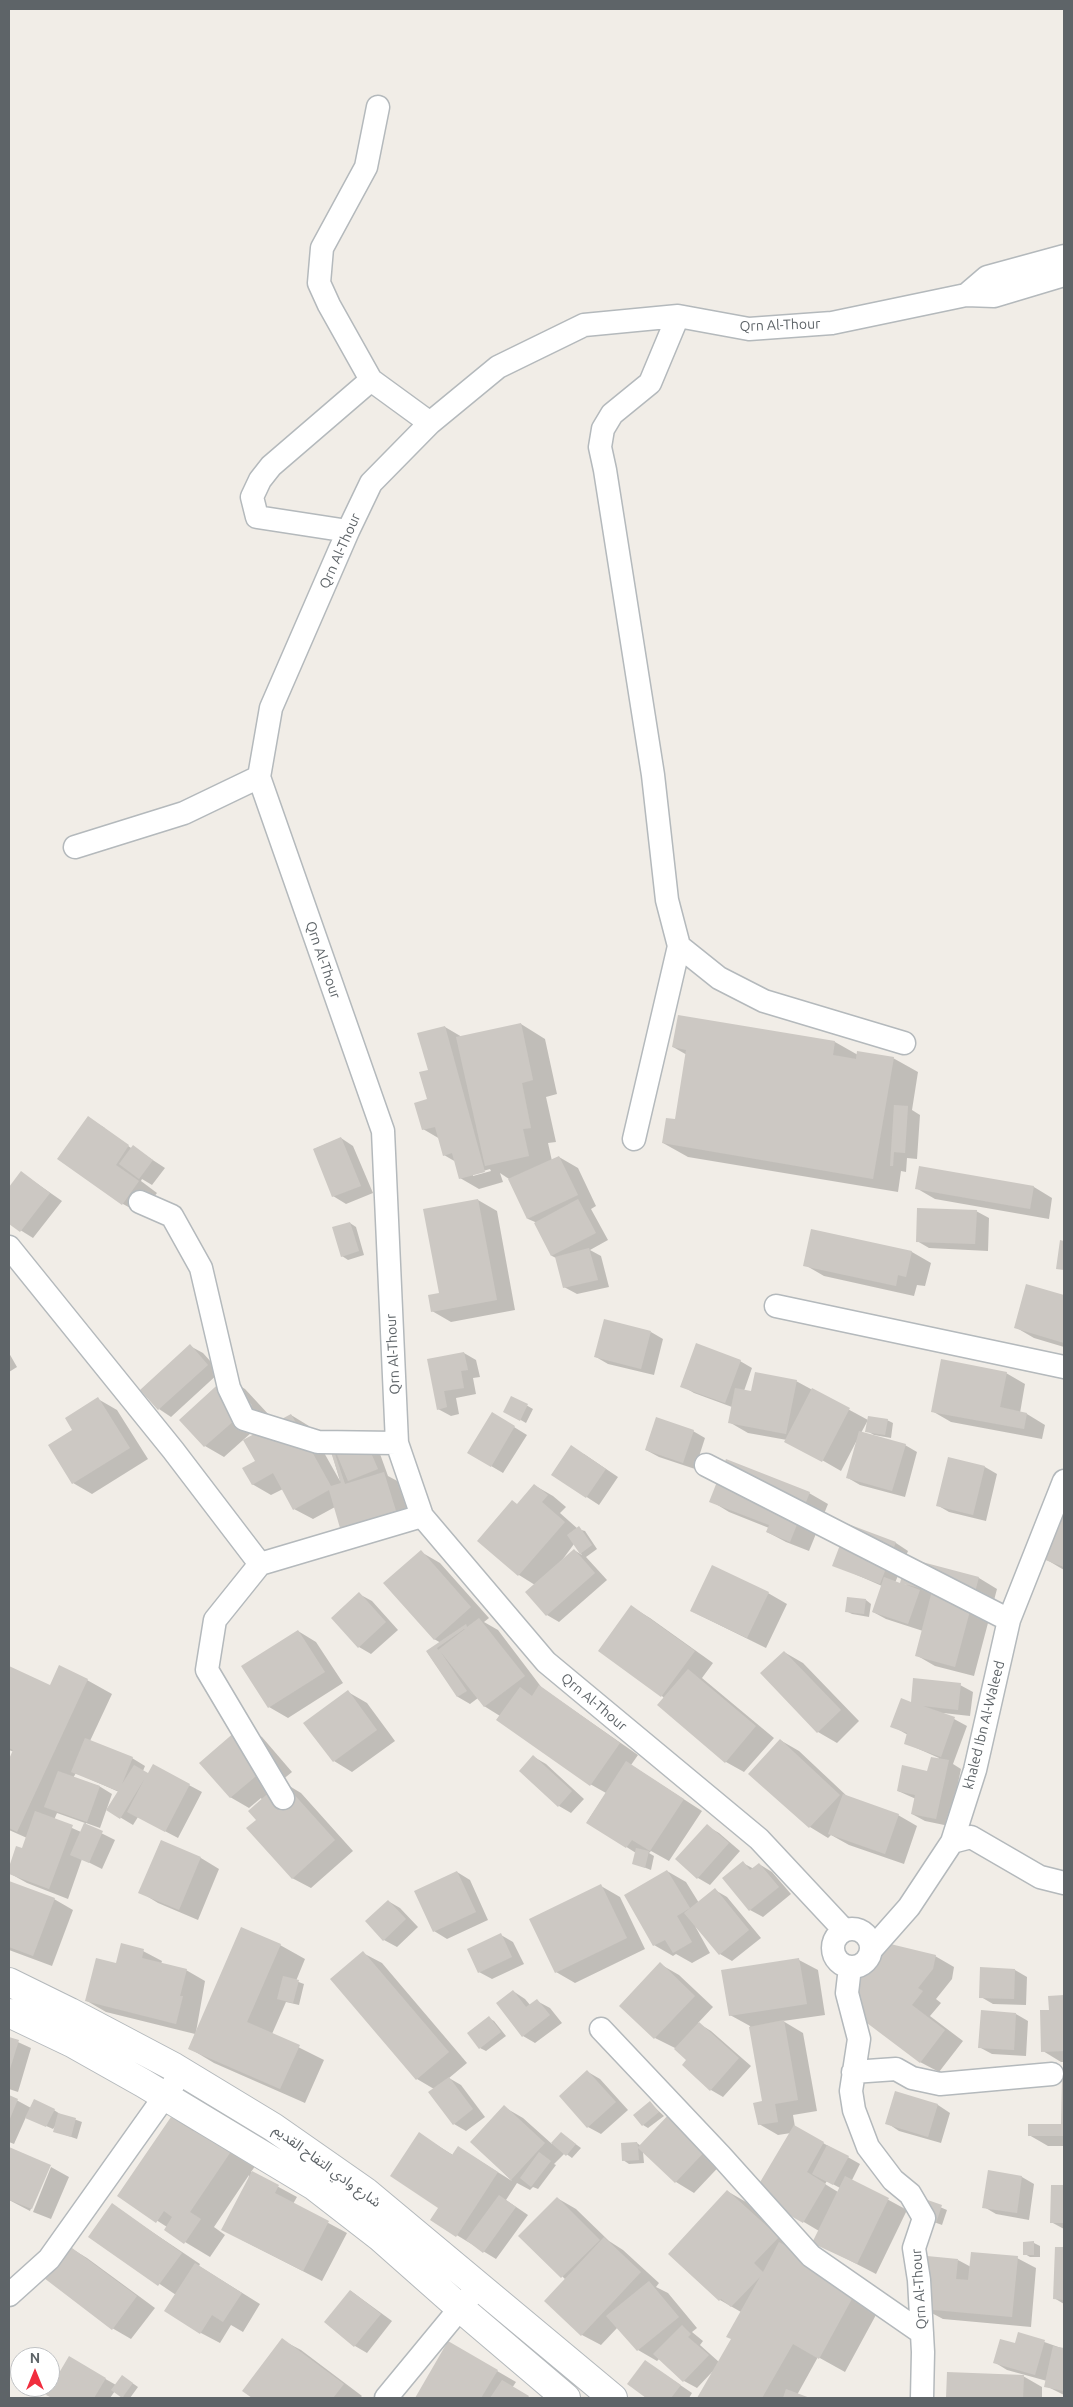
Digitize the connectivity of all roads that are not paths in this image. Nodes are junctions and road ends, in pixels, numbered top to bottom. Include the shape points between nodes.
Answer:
1 (378, 107) dead end
2 (1064, 256) edge
3 (1064, 275) edge
4 (966, 295) junction
5 (678, 316) junction
6 (371, 380) junction
7 (430, 423) junction
8 (348, 531) junction
9 (259, 777) junction
10 (74, 847) dead end
11 (679, 946) junction
12 (904, 1043) dead end
13 (634, 1139) dead end
14 (140, 1202) dead end
15 (9, 1247) edge
16 (776, 1306) dead end
17 (1064, 1367) edge
18 (398, 1443) junction
19 (706, 1464) dead end
20 (1064, 1481) edge
21 (422, 1516) junction
22 (260, 1564) junction
23 (1009, 1620) junction
24 (282, 1798) dead end
25 (952, 1842) junction
26 (1064, 1883) edge
27 (844, 1930) junction
28 (871, 1950) junction
29 (850, 1967) junction
30 (9, 1982) edge
31 (9, 2013) edge
32 (600, 2029) dead end
33 (182, 2072) junction
34 (853, 2072) junction
35 (1052, 2074) dead end
36 (166, 2096) junction
37 (478, 2287) junction
38 (9, 2296) edge
39 (459, 2307) junction
40 (922, 2333) junction
41 (386, 2398) edge
42 (566, 2398) edge
43 (613, 2398) edge
44 (922, 2398) edge

1 - 6 street via 366,167 322,248 319,283
2 - 4 street via 987,277
3 - 4 street via 994,296
4 - 5 street, Qrn Al-Thour via 832,323 749,328
5 - 7 street, Qrn Al-Thour via 584,326 498,367
5 - 11 street via 650,383 612,414 602,429 600,447 653,774 667,900
6 - 7 street
6 - 8 street via 271,466 252,497 257,517
7 - 8 street, Qrn Al-Thour via 371,483
8 - 9 street, Qrn Al-Thour via 271,708
9 - 10 street via 184,813
9 - 18 street, Qrn Al-Thour via 383,1131
11 - 12 street via 719,978 764,1001
11 - 13 street
14 - 18 street via 172,1216 201,1268 229,1388 244,1419 318,1442
15 - 22 street via 173,1450
16 - 17 street
18 - 21 street, Qrn Al-Thour
19 - 23 street
20 - 23 street, khaled Ibn Al-Waleed
21 - 22 street
21 - 27 street, Qrn Al-Thour via 546,1662 759,1839
22 - 24 street via 215,1620 207,1670
23 - 25 street, khaled Ibn Al-Waleed via 975,1770
25 - 26 street via 972,1837 1040,1877
25 - 28 street, khaled Ibn Al-Waleed via 909,1907
27 - 28 street via 861,1931 869,1940
27 - 29 street via 834,1940 834,1954 837,1960
28 - 29 street via 865,1962
29 - 34 street, Qrn Al-Thour via 847,1993 858,2039
30 - 33 street, شارع وادي التفاح القديم
31 - 36 street, شارع وادي التفاح القديم via 72,2043
32 - 40 street via 721,2156 810,2256
33 - 36 street
33 - 37 street, شارع وادي التفاح القديم via 273,2127 366,2192
34 - 35 street via 896,2069 912,2078 940,2084
34 - 40 street, Qrn Al-Thour via 854,2110 868,2146 893,2180 910,2194 924,2218 914,2248
36 - 38 street via 49,2259
36 - 39 street, شارع وادي التفاح القديم via 314,2186 381,2238
37 - 39 street
37 - 43 street, شارع وادي التفاح القديم
39 - 41 street
39 - 42 street, شارع وادي التفاح القديم
40 - 44 street, Qrn Al-Thour

